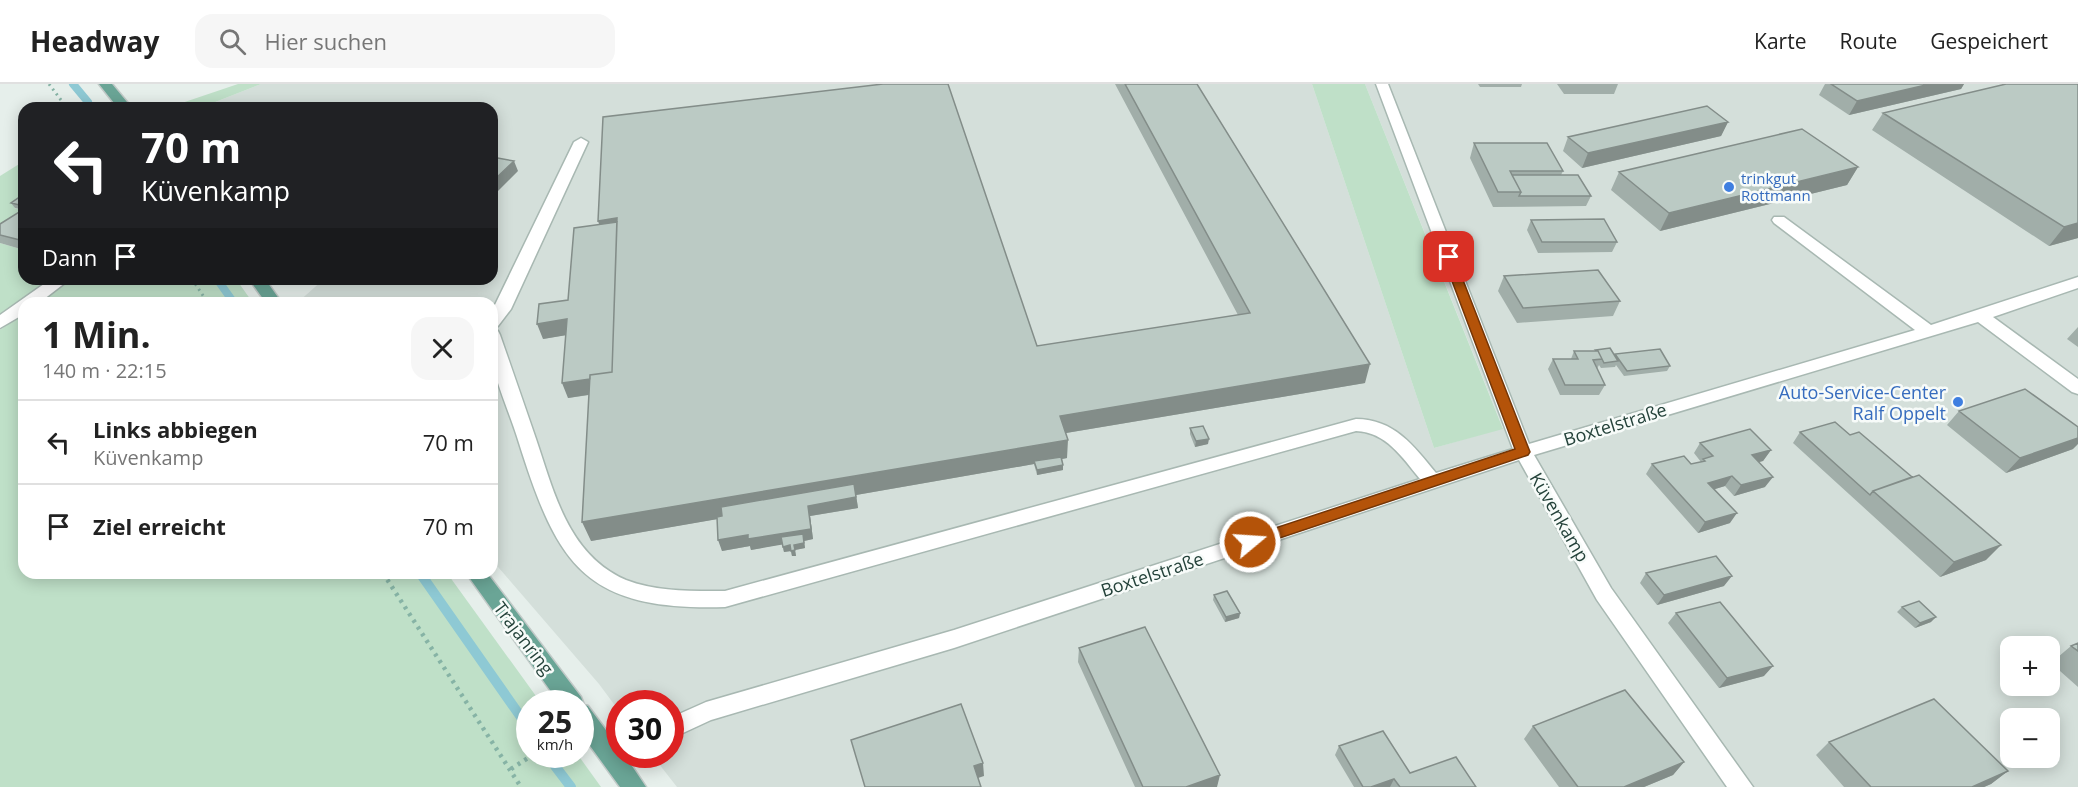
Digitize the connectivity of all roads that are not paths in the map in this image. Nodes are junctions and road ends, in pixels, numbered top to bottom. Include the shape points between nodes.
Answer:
1 (105, 84) edge
2 (1382, 84) edge
3 (120, 102) edge
4 (581, 142) dead end
5 (1779, 220) dead end
6 (2078, 282) edge
7 (54, 285) edge
8 (36, 297) edge
9 (18, 310) edge
10 (498, 315) edge
11 (1980, 316) junction
12 (0, 323) edge
13 (1927, 330) junction
14 (498, 353) edge
15 (2078, 388) edge
16 (1523, 452) junction
17 (1432, 482) junction
18 (480, 579) edge
19 (563, 690) edge
20 (684, 722) edge
21 (594, 728) edge
22 (606, 741) edge
23 (626, 768) edge
24 (634, 787) edge
25 (1741, 787) edge

1 - 3 main road
2 - 16 street, Küvenkamp
4 - 10 street
5 - 13 street
6 - 11 street, Boxtelstraße
7 - 8 street
9 - 12 street
11 - 13 street, Boxtelstraße
11 - 15 street
13 - 16 street, Boxtelstraße
14 - 17 street via 548,503 572,550 613,582 669,599 726,599 1356,425 1374,425 1390,434
16 - 17 street, Boxtelstraße
16 - 25 street, Küvenkamp via 1604,594
17 - 20 street, Boxtelstraße via 954,639 706,712
18 - 19 main road, Trajanring
21 - 22 main road
23 - 24 main road

